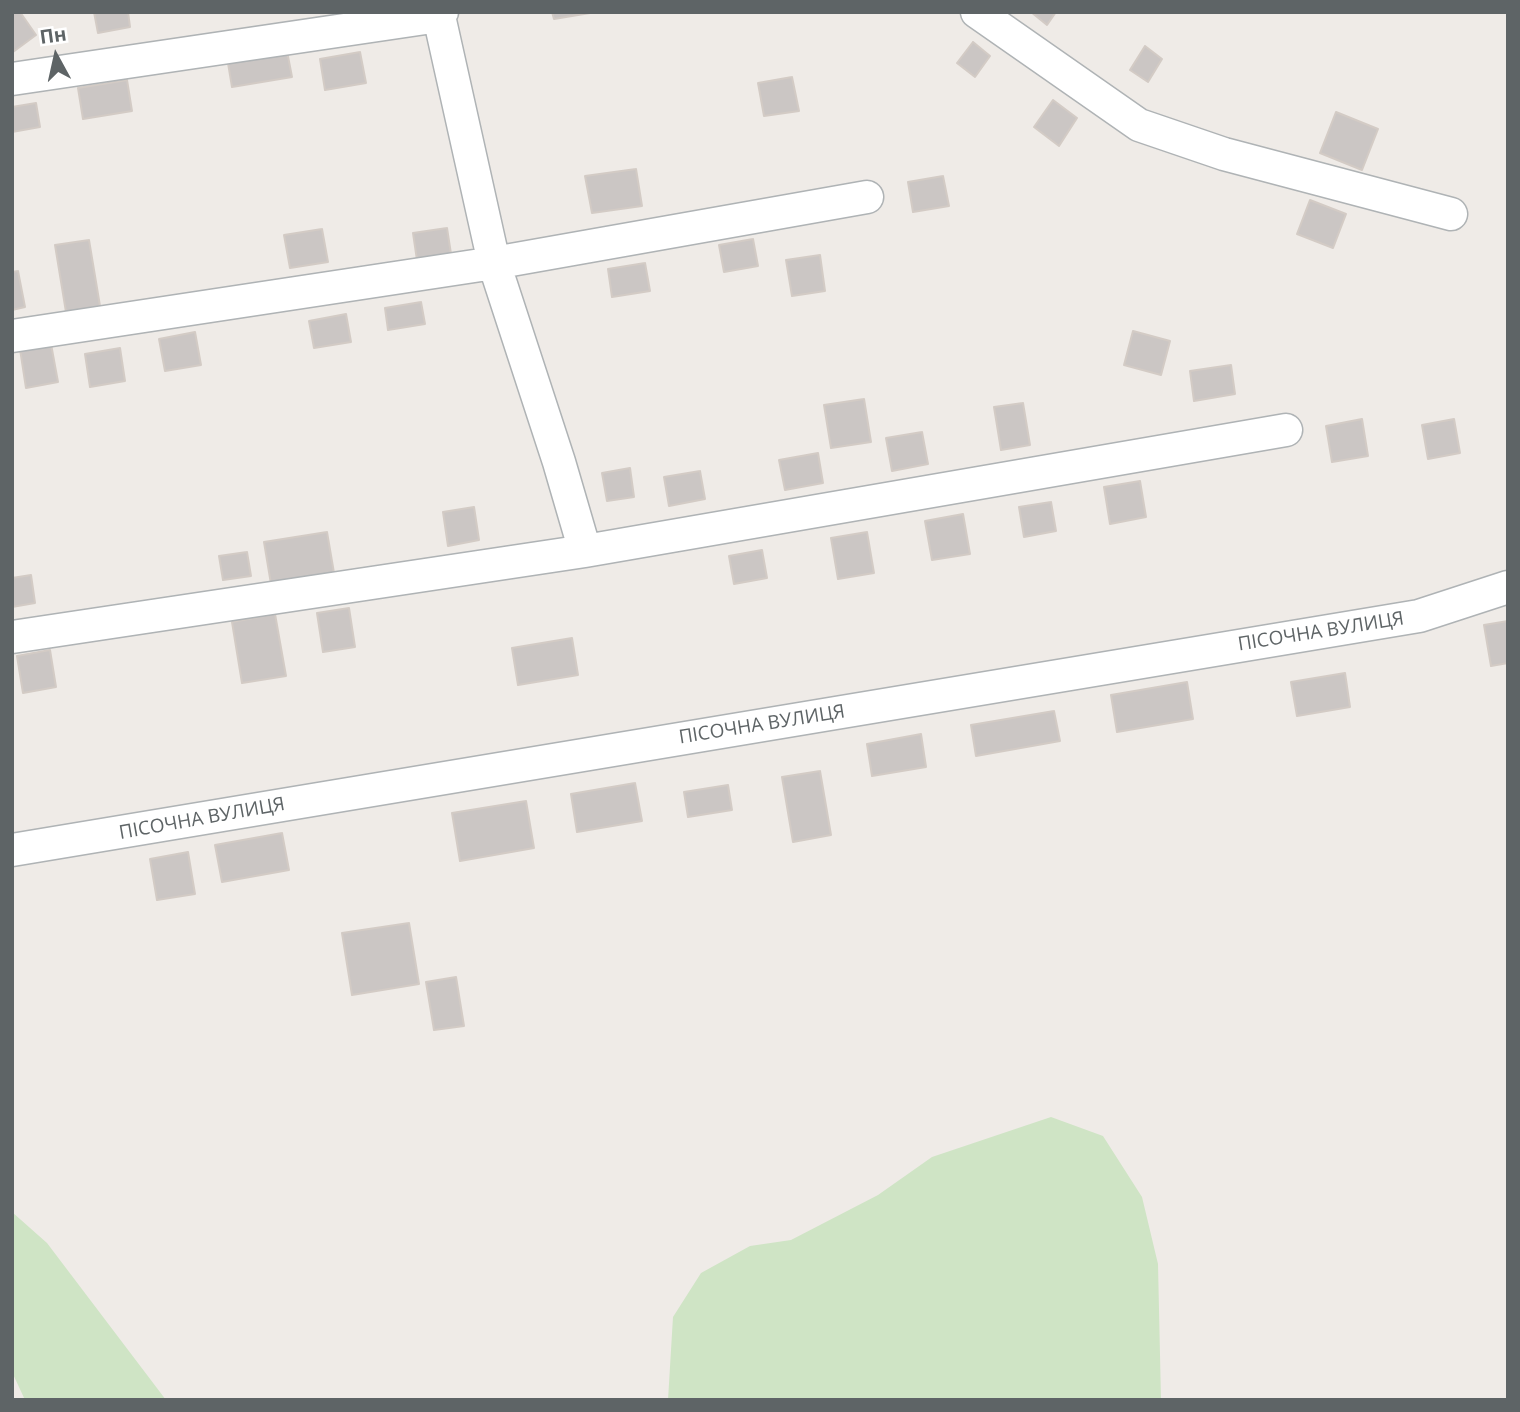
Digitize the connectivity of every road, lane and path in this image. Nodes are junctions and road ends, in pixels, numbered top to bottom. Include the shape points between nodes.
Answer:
1 (977, 12) edge
2 (441, 14) edge
3 (12, 79) edge
4 (867, 197) dead end
5 (1451, 214) dead end
6 (494, 263) junction
7 (12, 336) edge
8 (1286, 430) dead end
9 (585, 551) junction
10 (1508, 587) edge
11 (12, 637) edge
12 (12, 850) edge

1 - 5 street via 1139,125 1224,154
2 - 3 street
2 - 6 street
4 - 6 street
6 - 7 street
6 - 9 street
8 - 9 street
9 - 11 street
10 - 12 street, ПІСОЧНА ВУЛИЦЯ via 1419,616

